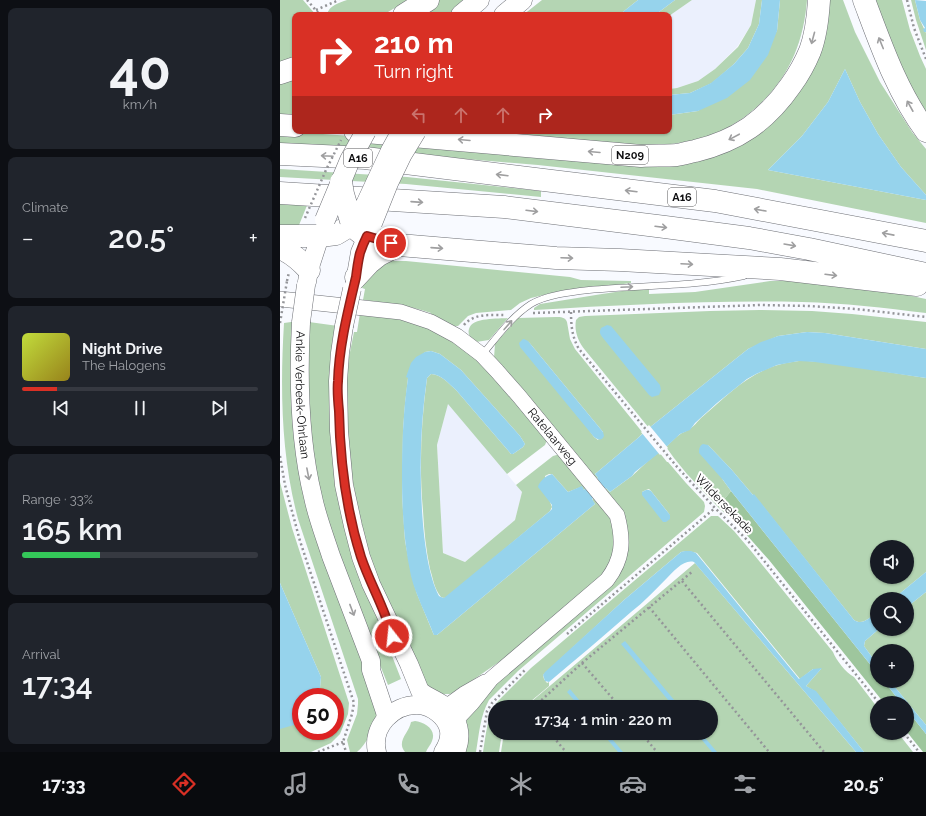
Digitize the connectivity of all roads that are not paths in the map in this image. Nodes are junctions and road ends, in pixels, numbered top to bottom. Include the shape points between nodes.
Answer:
1 (428, 0) edge
2 (479, 0) edge
3 (522, 0) edge
4 (819, 0) edge
5 (864, 0) edge
6 (409, 12) edge
7 (465, 12) edge
8 (508, 12) edge
9 (292, 69) edge
10 (280, 73) edge
11 (280, 125) edge
12 (292, 126) edge
13 (926, 131) edge
14 (364, 134) edge
15 (389, 134) edge
16 (409, 134) edge
17 (280, 154) edge
18 (341, 182) junction
19 (280, 193) edge
20 (360, 223) junction
21 (323, 228) junction
22 (280, 236) edge
23 (926, 241) edge
24 (398, 245) junction
25 (280, 248) edge
26 (780, 269) junction
27 (758, 274) dead end
28 (926, 274) edge
29 (750, 275) dead end
30 (308, 277) junction
31 (354, 283) junction
32 (926, 286) edge
33 (280, 299) edge
34 (482, 355) junction
35 (422, 700) junction
36 (446, 713) junction
37 (390, 715) junction
38 (377, 752) edge
39 (388, 752) edge
40 (443, 752) edge
41 (456, 752) edge

1 - 6 highway
2 - 7 main road
3 - 8 main road
4 -> 15 highway, N209 via 818,23 810,50 800,72 783,97 752,126 732,139 707,148 678,155 641,156
13 -> 5 highway via 896,79
9 - 10 highway
11 - 12 highway
14 - 18 main road, Ankie Verbeek-Ohrlaan, bridge
16 - 20 highway, bridge via 392,151
23 -> 17 highway, A16 via 715,201 365,158
18 - 20 highway, A16, bridge via 343,194
18 - 21 main road, Ankie Verbeek-Ohrlaan, bridge
19 -> 28 highway via 504,207 664,227 749,238
20 - 21 highway via 336,234
20 - 24 highway
20 - 31 main road via 360,252
21 - 22 highway
21 - 30 main road, Ankie Verbeek-Ohrlaan
24 -> 26 highway via 556,258
24 - 31 highway via 369,263
25 - 30 highway via 300,260
26 - 27 lane
26 -> 32 highway
34 -> 29 lane via 517,314 549,297 608,288 728,280
30 -> 37 main road, Ankie Verbeek-Ohrlaan, bridge via 300,347 301,414 305,456 313,498 325,538 371,661 371,670 385,712
31 - 35 main road, bridge via 344,326 338,381 344,485 361,557 389,622 398,664 409,689
33 - 34 street, Ratelaarweg via 406,313 431,322 457,336
34 - 36 street, Ratelaarweg via 520,396 617,515 622,544 619,560 607,580 491,679 472,703
35 - 36 main road via 424,706
35 - 37 main road
36 - 40 main road via 443,718 447,724 449,740
36 - 41 main road via 459,730 459,747
37 - 38 main road via 381,724 376,738
37 - 39 main road via 394,721 387,737

